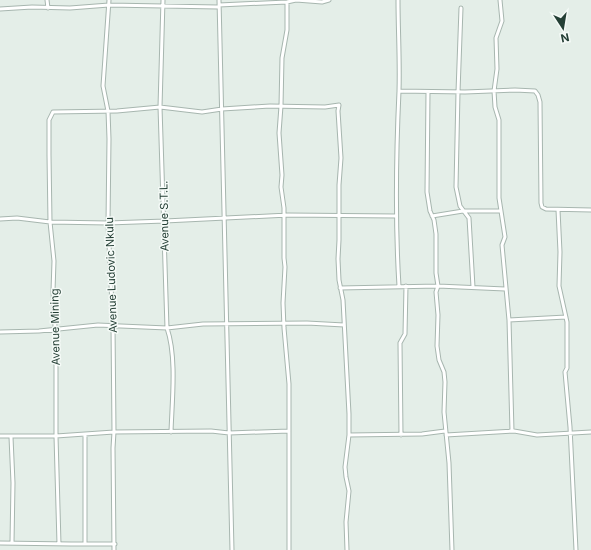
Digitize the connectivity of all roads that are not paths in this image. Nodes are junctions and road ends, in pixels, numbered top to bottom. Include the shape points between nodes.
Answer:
1 (47, 0) edge
2 (109, 0) edge
3 (163, 0) edge
4 (219, 0) edge
5 (328, 0) edge
6 (398, 0) edge
7 (500, 0) edge
8 (287, 2) junction
9 (109, 6) junction
10 (163, 6) junction
11 (218, 6) junction
12 (48, 8) junction
13 (461, 8) dead end
14 (0, 9) edge
15 (399, 91) junction
16 (494, 91) junction
17 (428, 92) junction
18 (458, 92) junction
19 (281, 106) junction
20 (160, 107) junction
21 (222, 109) junction
22 (108, 111) junction
23 (558, 210) junction
24 (591, 210) edge
25 (463, 211) junction
26 (501, 211) junction
27 (284, 215) junction
28 (339, 216) junction
29 (396, 216) junction
30 (432, 216) junction
31 (224, 218) junction
32 (0, 219) edge
33 (164, 221) junction
34 (50, 222) junction
35 (108, 222) junction
36 (399, 286) junction
37 (406, 286) junction
38 (438, 286) junction
39 (473, 287) junction
40 (340, 288) junction
41 (505, 289) junction
42 (566, 317) junction
43 (509, 320) junction
44 (284, 323) junction
45 (226, 324) junction
46 (344, 325) junction
47 (113, 326) junction
48 (167, 328) junction
49 (55, 329) junction
50 (0, 332) edge
51 (289, 431) junction
52 (512, 431) junction
53 (114, 432) junction
54 (171, 432) junction
55 (591, 432) edge
56 (229, 433) junction
57 (446, 433) junction
58 (570, 433) junction
59 (85, 434) junction
60 (400, 434) junction
61 (0, 436) edge
62 (56, 436) junction
63 (348, 436) junction
64 (11, 437) junction
65 (0, 543) edge
66 (12, 543) junction
67 (59, 544) junction
68 (85, 544) junction
69 (115, 544) junction
70 (114, 550) edge
71 (232, 550) edge
72 (289, 550) edge
73 (348, 550) edge
74 (452, 550) edge
75 (576, 550) edge

1 - 12 street
2 - 9 street, Avenue Ludovic Nkulu
3 - 10 street, Avenue S.T.L.
4 - 11 street
5 - 8 street
6 - 15 street
7 - 16 street via 502,21 496,38 497,69
8 - 11 street
8 - 19 street
9 - 10 street
9 - 12 street
9 - 22 street, Avenue Ludovic Nkulu via 103,86
10 - 11 street
10 - 20 street, Avenue S.T.L.
11 - 21 street
12 - 14 street
13 - 18 street
15 - 17 street
15 - 29 street
16 - 18 street
16 - 23 street via 529,90 538,95 541,203 546,209
16 - 26 street via 499,120
17 - 18 street
17 - 30 street via 427,192
18 - 25 street via 456,187
19 - 21 street
19 - 27 street via 279,133
19 - 28 street via 339,105
20 - 21 street via 202,112
20 - 22 street
20 - 33 street, Avenue S.T.L.
21 - 31 street
22 - 34 street, Avenue Mining via 53,112 49,120
22 - 35 street, Avenue Ludovic Nkulu
23 - 24 street
23 - 42 street via 559,286
25 - 26 street
25 - 30 street
25 - 39 street via 469,218
26 - 41 street
27 - 28 street
27 - 31 street
27 - 44 street
28 - 29 street
28 - 40 street
29 - 36 street
30 - 38 street via 435,226
31 - 33 street
31 - 45 street
32 - 34 street via 17,218
33 - 35 street
33 - 48 street, Avenue S.T.L.
34 - 35 street
34 - 49 street, Avenue Mining via 54,261
35 - 47 street, Avenue Ludovic Nkulu
36 - 37 street
36 - 40 street
37 - 38 street
37 - 60 street via 406,334 400,343
38 - 39 street
38 - 57 street via 437,346 444,372
39 - 41 street
40 - 46 street
41 - 43 street
42 - 43 street
42 - 58 street
43 - 52 street
44 - 45 street
44 - 46 street
44 - 51 street via 290,384
45 - 48 street
45 - 56 street
46 - 63 street
47 - 48 street
47 - 49 street
47 - 53 street, Avenue Ludovic Nkulu
48 - 54 street, Avenue S.T.L. via 173,356
49 - 50 street
49 - 62 street, Avenue Mining
51 - 56 street
51 - 72 street
52 - 57 street
52 - 58 street via 538,435
53 - 54 street
53 - 59 street
53 - 69 street, Avenue Ludovic Nkulu
54 - 56 street
55 - 58 street
56 - 71 street
57 - 60 street
57 - 74 street
58 - 75 street
59 - 62 street
59 - 68 street
60 - 63 street
61 - 64 street
62 - 64 street
62 - 67 street, Avenue Mining
63 - 73 street via 345,467 349,491 346,522
64 - 66 street
65 - 66 street
66 - 67 street
67 - 68 street
68 - 69 street
69 - 70 street, Avenue Ludovic Nkulu

